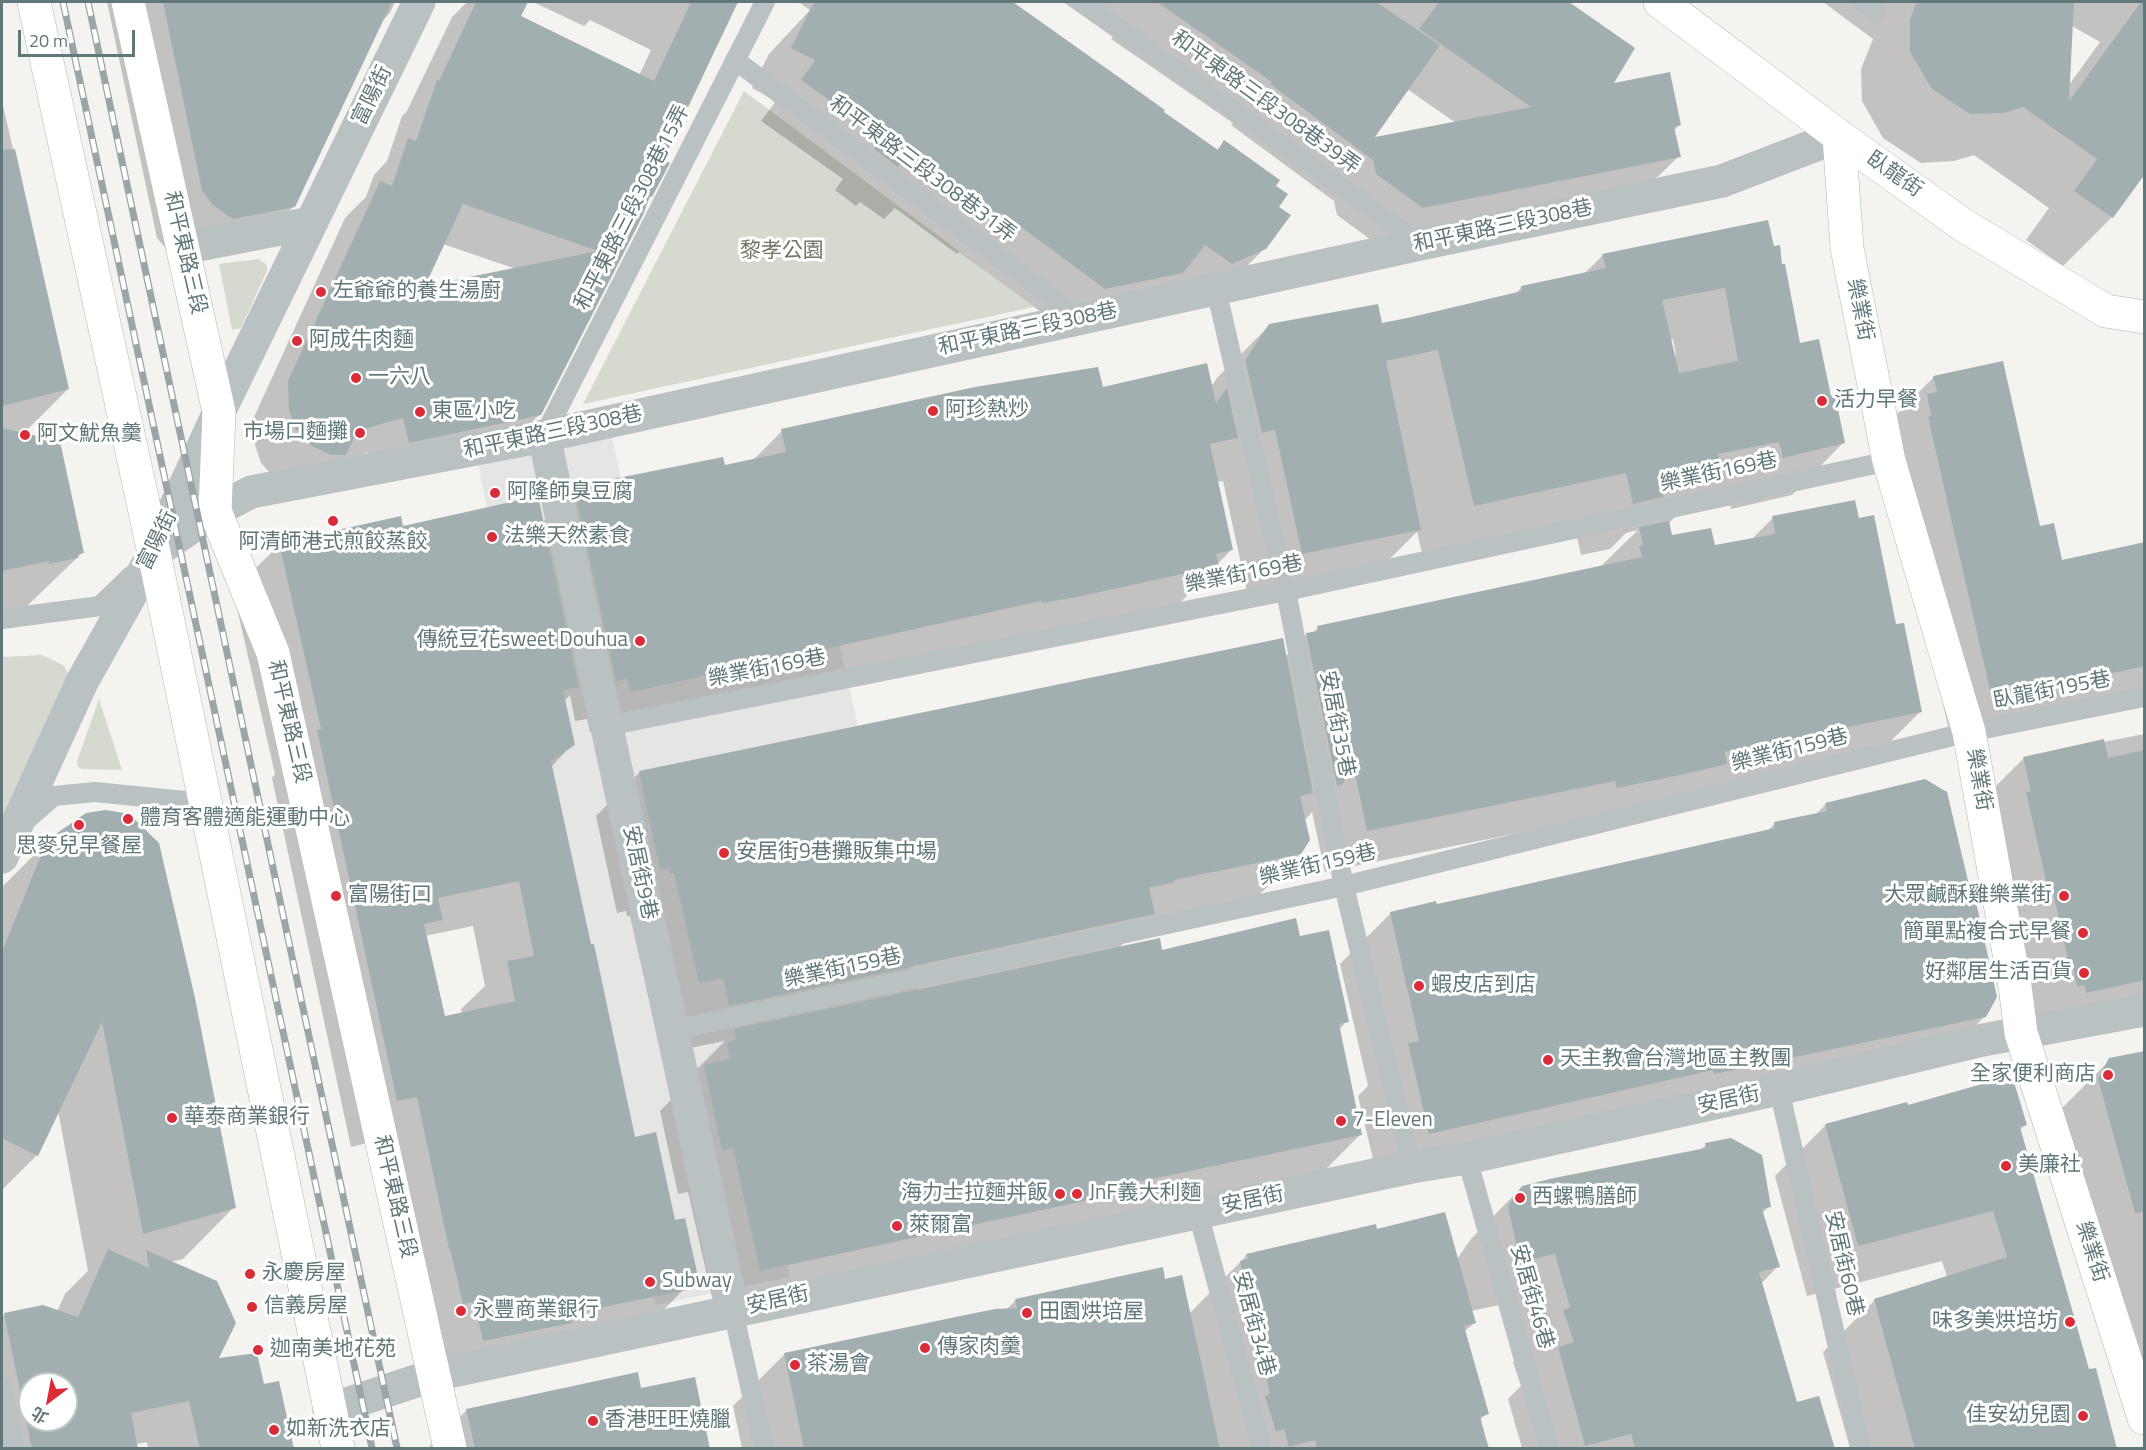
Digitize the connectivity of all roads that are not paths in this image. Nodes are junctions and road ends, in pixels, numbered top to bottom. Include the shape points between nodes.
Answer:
1 (34, 2) edge
2 (128, 2) edge
3 (419, 2) edge
4 (765, 2) edge
5 (1082, 2) edge
6 (1660, 2) edge
7 (735, 60) junction
8 (1839, 136) junction
9 (311, 223) junction
10 (1421, 244) junction
11 (183, 248) junction
12 (1216, 289) junction
13 (2145, 317) edge
14 (1080, 318) junction
15 (219, 412) junction
16 (544, 436) junction
17 (1888, 461) junction
18 (215, 511) junction
19 (154, 553) junction
20 (1286, 591) junction
21 (2, 619) edge
22 (2145, 697) edge
23 (607, 726) junction
24 (1969, 732) junction
25 (205, 803) junction
26 (8, 843) edge
27 (1344, 886) junction
28 (2145, 1010) edge
29 (674, 1030) junction
30 (2021, 1033) junction
31 (1779, 1089) junction
32 (1467, 1158) junction
33 (1412, 1167) junction
34 (1198, 1213) junction
35 (733, 1311) junction
36 (434, 1375) junction
37 (2, 1388) edge
38 (329, 1410) junction
39 (2145, 1418) edge
40 (15, 1449) edge
41 (338, 1449) edge
42 (450, 1449) edge
43 (764, 1449) edge
44 (1262, 1449) edge
45 (1549, 1449) edge
46 (1861, 1449) edge

1 - 19 main road
2 - 11 main road, 和平東路三段
3 - 9 street, 富陽街
4 - 7 lane, 和平東路三段308巷15弄
5 - 10 lane, 和平東路三段308巷39弄
6 - 8 main road, 臥龍街
7 - 14 lane, 和平東路三段308巷31弄
7 - 16 lane, 和平東路三段308巷15弄
8 - 10 street, 和平東路三段308巷 via 1722,181
8 - 13 main road, 臥龍街 via 1963,225 2055,282 2106,311
8 - 17 main road, 樂業街 via 1847,248
9 - 11 street
9 - 15 street, 富陽街
10 - 12 street, 和平東路三段308巷
11 - 15 main road, 和平東路三段
12 - 14 street, 和平東路三段308巷
12 - 20 lane, 安居街35巷
14 - 16 street, 和平東路三段308巷
15 - 18 main road, 和平東路三段
15 - 19 street, 富陽街
16 - 18 street, 和平東路三段308巷 via 251,492
16 - 23 street, 安居街9巷
17 - 20 lane, 樂業街169巷
17 - 24 main road, 樂業街
18 - 19 street, 和平東路三段308巷
18 - 36 main road, 和平東路三段 via 273,653
19 - 21 lane via 100,606
19 - 25 main road
19 - 26 street, 富陽街 via 82,682
20 - 23 lane, 樂業街169巷
20 - 27 lane, 安居街35巷
22 - 24 lane, 臥龍街195巷
23 - 29 street, 安居街9巷
24 - 27 lane, 樂業街159巷
24 - 30 main road, 樂業街
25 - 26 lane via 95,792 54,796
25 - 38 main road
27 - 29 lane, 樂業街159巷
27 - 33 lane, 安居街35巷
28 - 30 street, 安居街
29 - 35 street, 安居街9巷
30 - 31 street, 安居街
30 - 39 main road, 樂業街
31 - 32 street, 安居街
31 - 46 lane, 安居街60巷
32 - 33 street, 安居街
32 - 45 lane, 安居街46巷
33 - 34 street, 安居街
34 - 35 street, 安居街
34 - 44 lane, 安居街34巷
35 - 36 street, 安居街
35 - 43 lane
36 - 38 street, 安居街
36 - 42 main road, 和平東路三段
37 - 40 lane
38 - 41 main road

